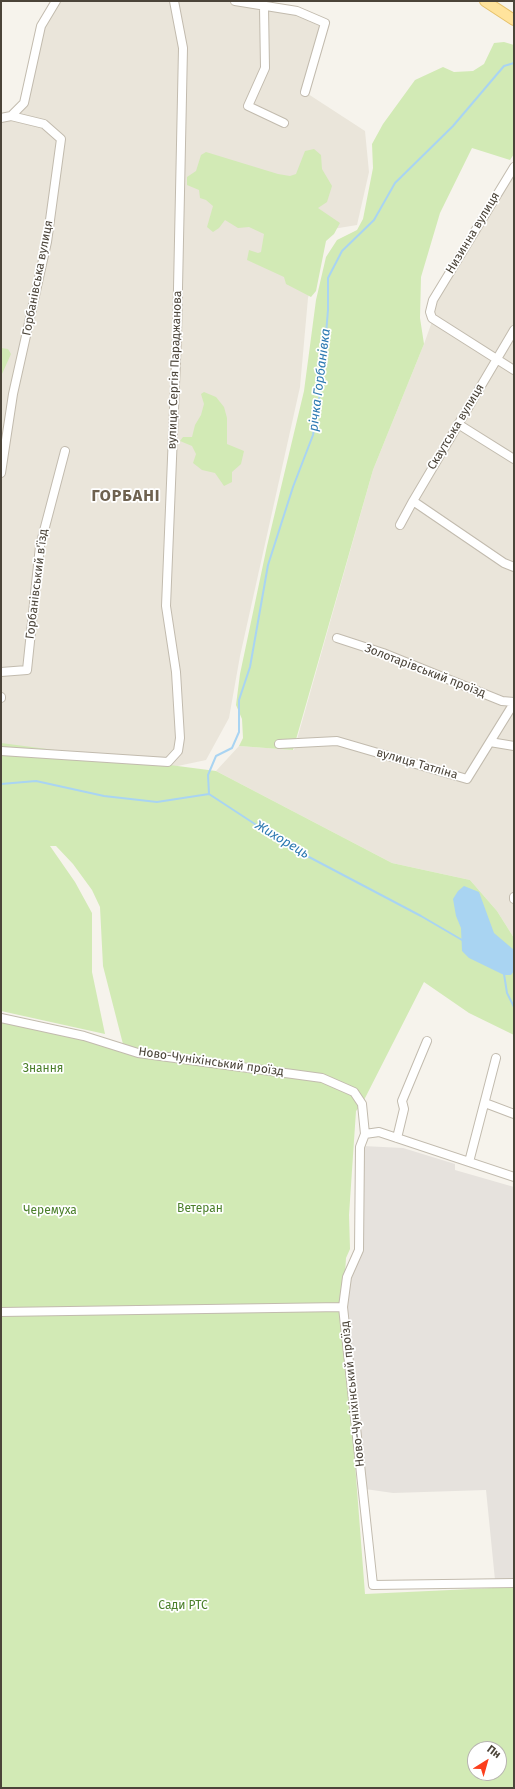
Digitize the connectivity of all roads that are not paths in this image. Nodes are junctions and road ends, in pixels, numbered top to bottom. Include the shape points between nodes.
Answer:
1 (56, 1) edge
2 (174, 1) edge
3 (235, 1) edge
4 (485, 1) edge
5 (264, 7) junction
6 (514, 20) edge
7 (305, 92) dead end
8 (11, 116) junction
9 (1, 118) edge
10 (284, 123) dead end
11 (514, 167) edge
12 (514, 330) edge
13 (496, 359) junction
14 (514, 370) edge
15 (458, 424) junction
16 (65, 451) dead end
17 (514, 459) edge
18 (1, 473) edge
19 (413, 501) junction
20 (400, 526) dead end
21 (514, 567) edge
22 (337, 638) dead end
23 (1, 672) edge
24 (514, 702) edge
25 (490, 742) junction
26 (279, 744) dead end
27 (514, 746) edge
28 (1, 751) edge
29 (1, 1018) edge
30 (427, 1041) dead end
31 (496, 1058) dead end
32 (485, 1103) junction
33 (514, 1114) edge
34 (365, 1134) junction
35 (397, 1138) junction
36 (469, 1162) junction
37 (514, 1177) edge
38 (343, 1307) junction
39 (1, 1312) edge
40 (514, 1583) edge

1 - 8 street via 41,26 24,103
2 - 28 street, вулиця Сергія Параджанова via 183,48 177,336 166,606 176,672 180,738 178,751 168,762
3 - 5 street
4 - 6 main road
5 - 7 street via 296,11 325,23
5 - 10 street via 265,68 248,106
8 - 9 street
8 - 18 street, Горбанівська вулиця via 44,124 61,139 47,242 14,394
11 - 13 street, Низинна вулиця via 433,300 430,312 432,318
12 - 13 street, Скаутська вулиця
13 - 14 street
13 - 15 street, Скаутська вулиця
15 - 17 street
15 - 19 street, Скаутська вулиця
16 - 23 street, Горбанівський в'їзд via 40,546 27,670
19 - 20 street, Скаутська вулиця
19 - 21 street via 504,563
22 - 24 street, Золотарівський проїзд via 383,653 502,701
24 - 25 street, вулиця Татліна
25 - 26 street, вулиця Татліна via 467,778 337,741
25 - 27 street
29 - 34 street, Ново-Чуніхінський проїзд via 84,1036 138,1053 322,1078 354,1092 362,1104
30 - 35 street via 402,1101 404,1109
31 - 32 street
32 - 33 street
32 - 36 street
34 - 35 street via 379,1132
34 - 38 street via 360,1153 359,1250 347,1277
35 - 36 street
36 - 37 street
38 - 39 street, Ново-Чуніхінський проїзд
38 - 40 street, Ново-Чуніхінський проїзд via 373,1585

